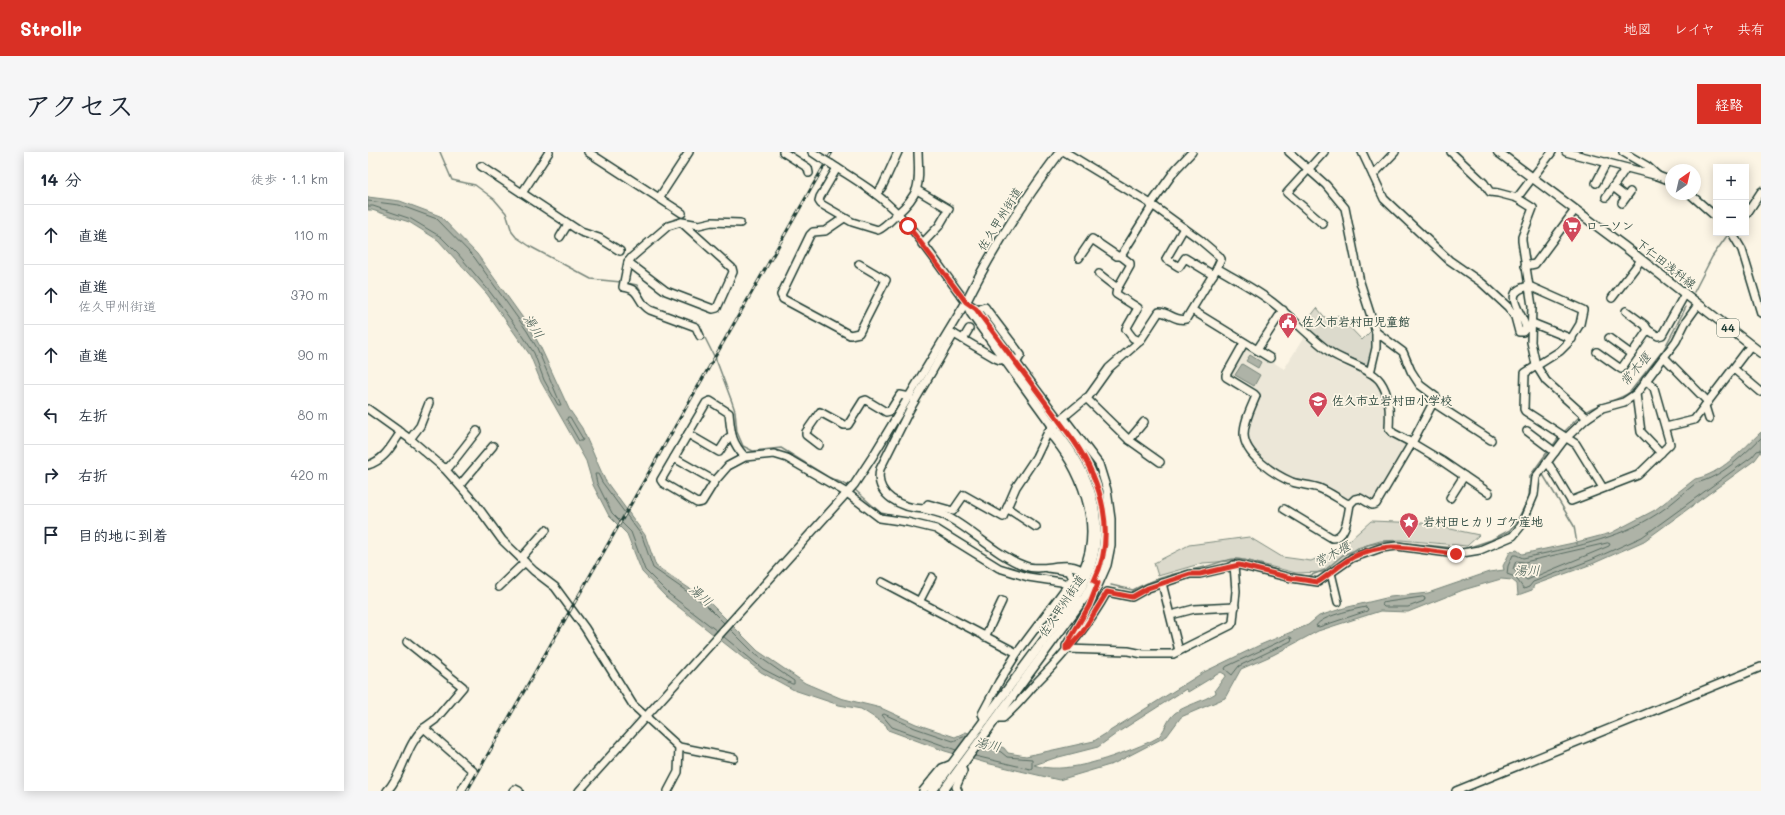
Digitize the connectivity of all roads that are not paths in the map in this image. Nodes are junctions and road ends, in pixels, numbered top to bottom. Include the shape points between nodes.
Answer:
1 (549, 152) edge
2 (588, 152) edge
3 (689, 152) edge
4 (783, 152) edge
5 (812, 152) edge
6 (898, 152) edge
7 (918, 152) edge
8 (1060, 152) edge
9 (1065, 152) edge
10 (1192, 152) edge
11 (1289, 152) edge
12 (1324, 152) edge
13 (1362, 152) edge
14 (1395, 152) edge
15 (1451, 152) edge
16 (1498, 152) edge
17 (1552, 152) edge
18 (1566, 152) edge
19 (1623, 152) edge
20 (1590, 155) edge
21 (1607, 162) junction
22 (482, 166) dead end
23 (834, 166) junction
24 (1308, 168) junction
25 (1626, 168) junction
26 (809, 173) dead end
27 (1373, 175) junction
28 (1658, 176) junction
29 (1532, 178) junction
30 (1665, 179) edge
31 (1596, 183) dead end
32 (1613, 187) junction
33 (917, 190) junction
34 (1761, 192) edge
35 (522, 193) junction
36 (876, 194) junction
37 (1606, 197) dead end
38 (1626, 197) dead end
39 (659, 198) junction
40 (1517, 198) junction
41 (1697, 200) edge
42 (1151, 204) junction
43 (1575, 210) junction
44 (1749, 211) edge
45 (682, 213) dead end
46 (898, 214) junction
47 (1713, 214) edge
48 (844, 218) junction
49 (681, 222) junction
50 (740, 223) dead end
51 (568, 224) junction
52 (1323, 224) dead end
53 (1184, 228) junction
54 (1735, 236) edge
55 (560, 237) dead end
56 (922, 244) junction
57 (620, 251) dead end
58 (1121, 256) junction
59 (1079, 258) dead end
60 (1641, 260) junction
61 (628, 262) junction
62 (859, 264) dead end
63 (1525, 266) junction
64 (1217, 268) junction
65 (1099, 274) dead end
66 (1213, 275) junction
67 (1529, 286) junction
68 (1117, 288) junction
69 (1686, 295) junction
70 (1612, 298) dead end
71 (966, 302) junction
72 (1697, 304) junction
73 (982, 308) dead end
74 (1192, 310) junction
75 (1283, 310) junction
76 (1626, 311) dead end
77 (1761, 313) edge
78 (1532, 323) junction
79 (969, 329) dead end
80 (1648, 330) junction
81 (1376, 332) junction
82 (952, 333) junction
83 (700, 336) dead end
84 (1572, 338) junction
85 (1609, 338) dead end
86 (963, 339) junction
87 (1140, 341) junction
88 (1244, 343) junction
89 (1751, 345) junction
90 (1257, 350) junction
91 (1597, 352) dead end
92 (1761, 353) edge
93 (1631, 354) junction
94 (1664, 357) junction
95 (1003, 358) junction
96 (1270, 358) dead end
97 (1016, 363) junction
98 (1536, 365) junction
99 (1734, 369) junction
100 (1370, 373) junction
101 (1646, 380) junction
102 (1761, 392) edge
103 (1636, 394) junction
104 (910, 397) junction
105 (1086, 398) junction
106 (429, 403) dead end
107 (1434, 403) junction
108 (1706, 404) junction
109 (368, 409) edge
110 (1584, 415) junction
111 (1709, 419) dead end
112 (1144, 422) dead end
113 (1056, 424) junction
114 (1666, 426) junction
115 (478, 431) dead end
116 (401, 432) junction
117 (1527, 432) dead end
118 (688, 434) junction
119 (732, 436) junction
120 (1563, 436) junction
121 (410, 439) junction
122 (1129, 440) junction
123 (1491, 440) dead end
124 (1412, 443) junction
125 (819, 445) dead end
126 (493, 446) dead end
127 (1552, 450) junction
128 (1661, 453) junction
129 (746, 457) junction
130 (674, 458) junction
131 (1160, 462) dead end
132 (368, 466) edge
133 (444, 468) junction
134 (1543, 468) junction
135 (1464, 476) junction
136 (715, 481) junction
137 (460, 485) junction
138 (1603, 488) junction
139 (848, 492) junction
140 (1489, 492) dead end
141 (1450, 498) dead end
142 (1350, 504) junction
143 (924, 508) junction
144 (1007, 508) junction
145 (1284, 509) dead end
146 (1036, 527) dead end
147 (546, 530) dead end
148 (523, 560) junction
149 (1234, 565) junction
150 (1048, 568) junction
151 (1083, 570) junction
152 (1331, 573) junction
153 (932, 577) dead end
154 (882, 582) dead end
155 (1162, 583) junction
156 (1068, 585) junction
157 (1096, 585) junction
158 (1080, 586) junction
159 (499, 587) dead end
160 (1107, 592) junction
161 (1002, 601) dead end
162 (919, 602) junction
163 (1338, 602) dead end
164 (1235, 607) junction
165 (1171, 615) junction
166 (985, 637) junction
167 (407, 642) dead end
168 (1069, 648) junction
169 (1179, 651) junction
170 (1017, 653) junction
171 (1761, 667) edge
172 (645, 716) junction
173 (997, 718) junction
174 (987, 723) junction
175 (424, 728) junction
176 (678, 747) junction
177 (734, 758) dead end
178 (954, 762) junction
179 (963, 764) junction
180 (955, 790) edge
181 (387, 791) edge
182 (461, 791) edge
183 (513, 791) edge
184 (519, 791) edge
185 (579, 791) edge
186 (668, 791) edge
187 (924, 791) edge
188 (932, 791) edge
189 (943, 791) edge
190 (1456, 791) edge

1 - 35 street
2 - 39 street
3 - 39 street
4 - 26 street via 808,168
5 - 23 street, bridge
6 - 36 street via 882,187
7 - 33 street
8 - 71 main road, 佐久甲州街道 via 1022,206
9 - 42 street
10 - 42 street via 1176,169
11 - 24 street
12 - 24 street
13 - 27 street
14 - 27 street
15 - 40 street via 1490,192
16 - 29 main road, 下仁田浅科線 / 44
17 - 29 street
18 - 20 street
19 - 28 street via 1648,166
20 - 21 street
21 - 25 street
21 - 31 street
22 - 35 street
23 - 36 street
23 - 48 street via 819,201
24 - 52 street via 1287,193
24 - 81 street via 1345,208 1360,282
25 - 28 street
25 - 32 street
27 - 67 street via 1384,198 1410,225 1448,260 1482,283 1508,307 1521,333 1526,328 1514,298 1517,290
28 - 30 street
29 - 40 street
29 - 43 main road, 下仁田浅科線 / 44
32 - 37 street
32 - 38 street
33 - 46 street via 907,206
33 - 56 street via 949,209 939,226
34 - 44 street
35 - 51 street
36 - 46 street
39 - 45 street
40 - 63 street via 1533,208 1522,236
41 - 47 street
42 - 53 street
42 - 58 street
43 - 60 main road, 下仁田浅科線 / 44
43 - 63 street via 1535,264
46 - 48 street via 878,230
46 - 56 street
48 - 62 street via 825,231 813,232 810,235 781,295 783,299 850,335 859,332 886,280
49 - 50 street via 699,225 712,222
49 - 61 street via 668,226
49 - 61 street via 732,268 733,272 717,308 713,309 666,291
51 - 55 street
51 - 57 street
53 - 64 street via 1219,256 1221,259
53 - 66 street via 1166,259 1179,267 1185,258
54 - 77 street via 1742,250
56 - 71 street
58 - 59 street via 1117,256 1092,239
58 - 68 street via 1130,263 1130,266
60 - 69 main road, 下仁田浅科線 / 44
60 - 70 street
61 - 83 street via 623,287 630,287 637,292 646,308 696,326
63 - 67 street
64 - 66 street
64 - 75 street
65 - 68 street
66 - 74 street
67 - 78 street
67 - 84 street via 1583,310 1580,324
68 - 87 street via 1116,294 1138,308 1126,329 1132,338
69 - 72 main road, 下仁田浅科線 / 44
69 - 80 street via 1662,335 1658,336
71 - 82 street
71 - 95 main road, 佐久甲州街道 via 970,313
71 - 97 main road, 佐久甲州街道 via 976,309
72 - 89 main road, 下仁田浅科線 / 44
72 - 94 street
73 - 97 street via 985,307 1021,355
74 - 87 street via 1183,320 1159,312
74 - 88 street
75 - 90 street
75 - 100 street via 1331,352
76 - 80 street
78 - 84 street
78 - 98 street via 1531,342
79 - 86 street
80 - 93 street
81 - 100 street via 1376,348
81 - 107 street via 1403,352 1420,385 1435,395
82 - 86 street
82 - 104 street
82 - 143 street via 910,409 879,475 880,485 893,500 906,507
84 - 98 street via 1560,350
85 - 93 street
86 - 95 street via 995,358
87 - 105 street via 1109,368
88 - 90 street
88 - 142 street via 1226,377 1256,396 1244,433 1244,439 1251,452 1257,460 1282,477 1319,488
89 - 92 main road, 下仁田浅科線 / 44
89 - 99 street
90 - 96 street
91 - 93 street via 1621,369
94 - 101 street
94 - 108 street
95 - 113 main road, 佐久甲州街道
97 - 113 main road, 佐久甲州街道
98 - 110 street via 1546,381
98 - 120 street via 1525,374 1525,411
99 - 102 street
99 - 108 street
100 - 124 street via 1379,380 1386,393 1389,428
101 - 103 street
101 - 114 street via 1654,388
103 - 110 street via 1624,402
103 - 128 street via 1641,432
104 - 125 street via 900,396 890,412 866,400 863,401 848,425 820,412 806,432 806,435
104 - 139 street
105 - 113 street
105 - 122 street
106 - 121 street via 420,426
107 - 123 street
107 - 124 street
108 - 111 street
108 - 114 street via 1694,420
109 - 116 street
110 - 120 street
112 - 122 street
113 - 144 street via 1016,487
113 - 151 street via 1087,502 1091,519 1091,537 1087,562
113 - 157 main road, 佐久甲州街道 via 1088,464 1102,499 1105,534
113 - 158 main road, 佐久甲州街道 via 1082,469 1094,505 1095,552 1092,566
114 - 128 street via 1670,444
115 - 133 street via 449,467
116 - 121 street
116 - 132 street via 385,456
117 - 127 street
118 - 119 street via 718,452
118 - 119 street via 706,403 710,401 729,413
118 - 130 street
119 - 129 street via 734,443
120 - 127 street
120 - 138 street via 1576,444
121 - 133 street
122 - 131 street
124 - 135 street
124 - 142 street via 1376,504 1372,506 1360,498
126 - 137 street
127 - 134 street
128 - 138 street via 1638,475
129 - 136 street via 728,466
129 - 139 street via 774,454 787,458
130 - 136 street
130 - 136 street via 661,480 697,503 702,502
133 - 137 street
134 - 138 street via 1550,466 1571,500
134 - 152 street via 1536,477 1534,495 1525,518 1516,533 1507,540 1480,550 1456,554 1397,546 1381,548 1352,558
135 - 140 street
135 - 141 street
137 - 148 street via 502,540
139 - 156 street via 880,518 940,531 999,568
139 - 172 street
142 - 145 street via 1345,526 1335,538
143 - 144 street via 928,504 953,511 964,496 1003,517
143 - 150 street via 944,515 1017,562 1032,568
144 - 146 street
147 - 148 street
148 - 159 street
148 - 172 street via 555,587 585,628 629,699
149 - 152 street via 1313,582 1318,582
149 - 155 street
149 - 164 street
150 - 151 street via 1064,566
150 - 156 street via 1068,571 1072,578
151 - 158 street
152 - 163 street
153 - 162 street
154 - 162 street
155 - 160 street via 1132,597
155 - 165 street
156 - 158 street
156 - 170 street
157 - 160 street
157 - 168 street via 1089,606 1066,646 1066,649
157 - 173 main road, 佐久甲州街道
158 - 174 main road, 佐久甲州街道 via 1068,609
160 - 168 street via 1082,633
161 - 166 street
162 - 166 street
164 - 165 street via 1194,609
164 - 169 street via 1231,625
165 - 169 street
166 - 170 street
167 - 175 street via 463,687 435,720
168 - 169 street via 1143,654 1172,654
168 - 173 street via 1019,704 1003,718
170 - 174 street via 982,714
171 - 190 street
172 - 176 street
172 - 185 street
173 - 174 main road, 佐久甲州街道
174 - 178 main road, 佐久甲州街道
174 - 179 main road, 佐久甲州街道
175 - 181 street via 412,743 396,779
175 - 182 street via 473,771
176 - 177 street
176 - 186 street via 678,772
178 - 187 street via 942,768
178 - 188 main road, 佐久甲州街道
179 - 180 street via 963,771
179 - 189 main road, 佐久甲州街道
183 - 184 street

